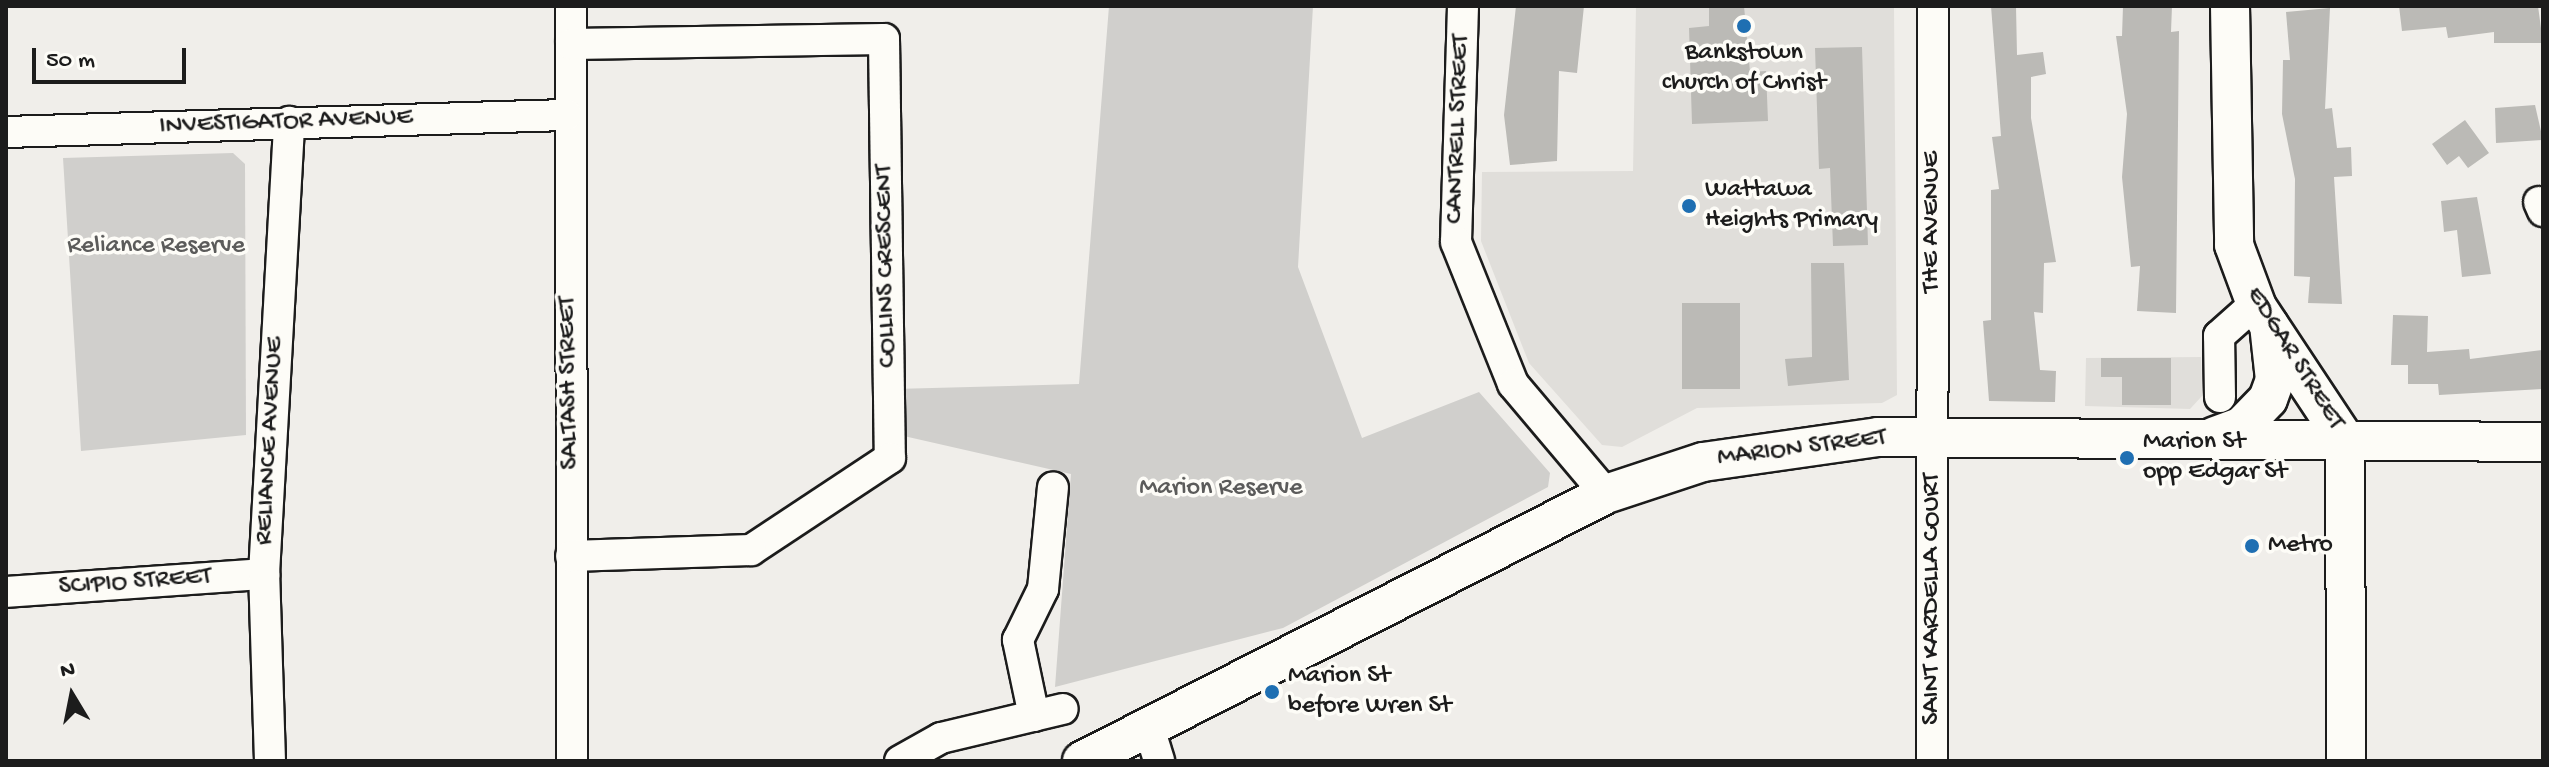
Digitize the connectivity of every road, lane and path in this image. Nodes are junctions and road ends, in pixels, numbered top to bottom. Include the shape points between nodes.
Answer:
1 (571, 6) edge
2 (1463, 6) edge
3 (1933, 6) edge
4 (2230, 6) edge
5 (571, 44) junction
6 (567, 115) junction
7 (289, 122) junction
8 (6, 132) edge
9 (2262, 313) junction
10 (2220, 397) dead end
11 (1933, 437) junction
12 (2209, 439) junction
13 (2345, 440) junction
14 (2543, 442) edge
15 (1053, 487) dead end
16 (1606, 494) junction
17 (571, 556) junction
18 (264, 574) junction
19 (6, 592) edge
20 (1063, 709) dead end
21 (1034, 716) junction
22 (1154, 746) edge
23 (270, 761) edge
24 (572, 761) edge
25 (900, 761) edge
26 (1082, 761) edge
27 (1932, 761) edge
28 (2346, 761) edge

1 - 5 street, SALTASH STREET
2 - 16 street, CANTRELL STREET via 1456,242 1513,384
3 - 11 street, THE AVENUE
4 - 9 main road, EDGAR STREET via 2234,245
5 - 6 street, SALTASH STREET
5 - 17 street, COLLINS CRESCENT via 884,39 890,458 751,550
6 - 7 street, INVESTIGATOR AVENUE
6 - 17 street, SALTASH STREET
7 - 8 street, INVESTIGATOR AVENUE
7 - 18 street, RELIANCE AVENUE
9 - 10 street via 2219,336
9 - 12 main road via 2275,380 2268,399 2242,426
9 - 13 main road, EDGAR STREET
11 - 12 main road, MARION STREET
11 - 16 main road, MARION STREET via 1765,449
11 - 27 street, SAINT KARDELLA COURT
12 - 13 main road, MARION STREET
13 - 14 main road, MARION STREET
13 - 28 main road, EDGAR STREET
15 - 21 street via 1043,589 1017,651
16 - 22 main road, MARION STREET
17 - 24 street, SALTASH STREET
18 - 19 street, SCIPIO STREET
18 - 23 street, RELIANCE AVENUE
20 - 21 street
21 - 25 street via 941,738
22 - 26 main road, MARION STREET

